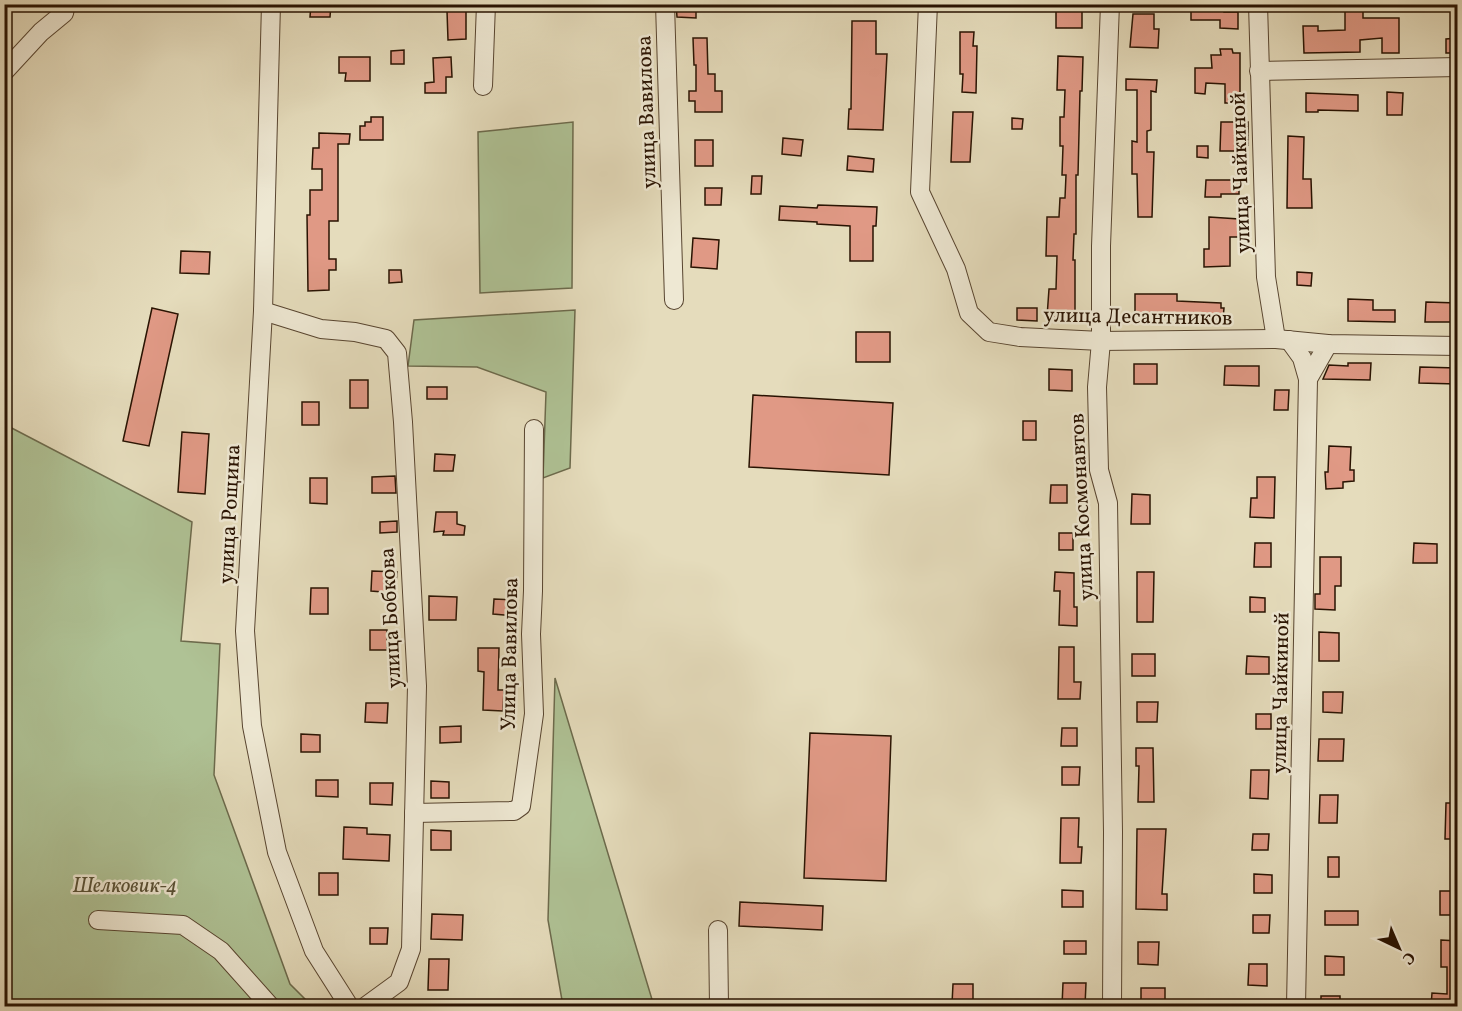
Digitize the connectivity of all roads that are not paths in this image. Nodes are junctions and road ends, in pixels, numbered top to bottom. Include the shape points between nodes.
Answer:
1 (66, 4) edge
2 (271, 4) edge
3 (486, 4) edge
4 (664, 4) edge
5 (928, 4) edge
6 (1110, 4) edge
7 (1258, 4) edge
8 (1458, 67) edge
9 (1259, 71) junction
10 (4, 72) edge
11 (483, 86) dead end
12 (674, 300) dead end
13 (262, 311) junction
14 (1282, 340) junction
15 (1101, 341) junction
16 (1328, 344) junction
17 (1458, 346) edge
18 (1308, 380) junction
19 (534, 429) dead end
20 (414, 813) junction
21 (98, 920) dead end
22 (718, 930) dead end
23 (270, 1006) edge
24 (349, 1006) edge
25 (366, 1006) edge
26 (719, 1006) edge
27 (1112, 1006) edge
28 (1296, 1006) edge

1 - 10 street via 64,13
2 - 13 street, улица Рощина
3 - 11 street
4 - 12 street, улица Вавилова
5 - 15 street, улица Десантников via 920,192 956,269 969,313 989,332 999,335
6 - 15 street, улица Космонавтов
7 - 9 street, улица Чайкиной
8 - 9 street
9 - 14 street, улица Чайкиной via 1266,277
13 - 20 street, улица Бобкова via 321,329 386,339 397,353 417,686
13 - 24 street, улица Рощина via 245,631 252,726 277,852 314,951
14 - 15 street, улица Десантников
14 - 16 street, улица Десантников
14 - 18 street, улица Чайкиной via 1302,358
15 - 27 street, улица Космонавтов via 1097,387 1099,470 1108,503 1110,596
16 - 17 street
16 - 18 street, улица Чайкиной
18 - 28 street, улица Чайкиной
19 - 20 street, Улица Вавилова via 534,714 521,806 514,811
20 - 25 street, улица Бобкова via 411,949 399,982
21 - 23 street via 183,926 221,951
22 - 26 street

